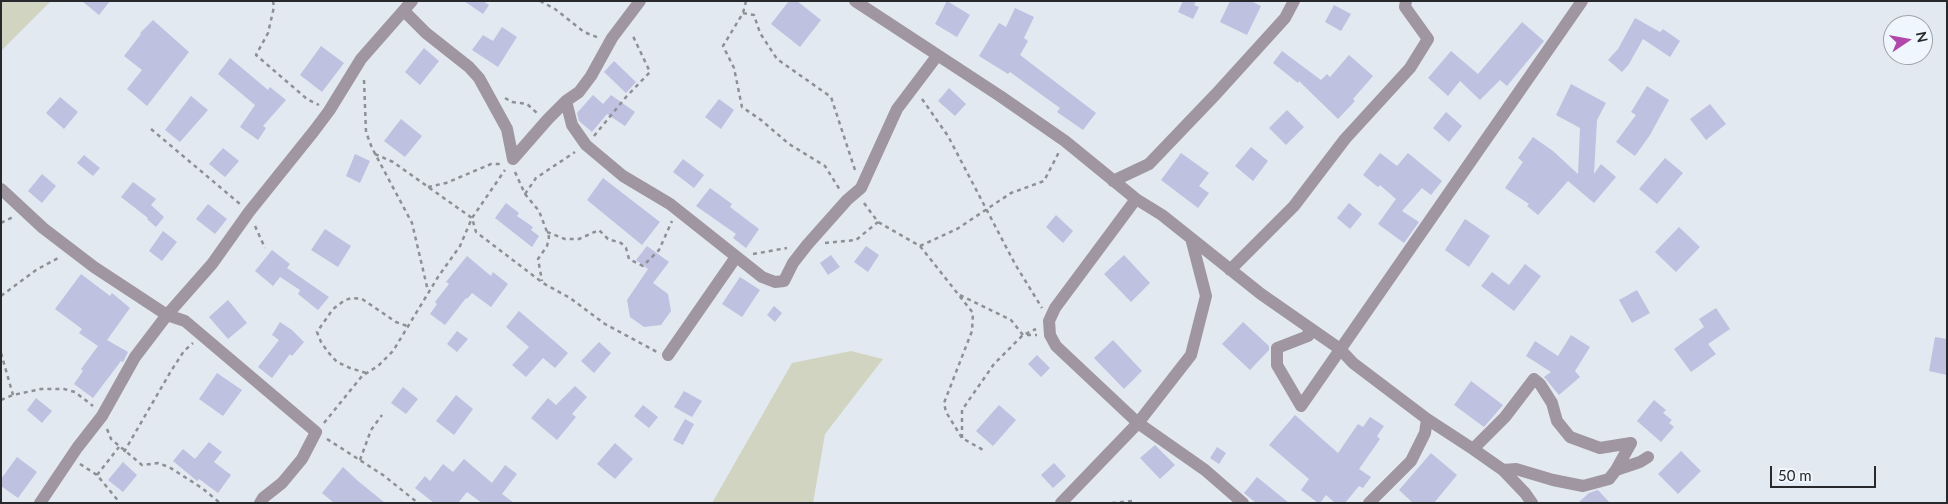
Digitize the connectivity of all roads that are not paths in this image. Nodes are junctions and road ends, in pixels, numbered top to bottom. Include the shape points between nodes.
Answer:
1 (640, 1) edge
2 (855, 1) edge
3 (1294, 1) edge
4 (1406, 1) edge
5 (1582, 1) edge
6 (408, 6) edge
7 (937, 56) junction
8 (566, 101) junction
9 (1113, 180) junction
10 (1, 189) edge
11 (1136, 199) junction
12 (1191, 238) junction
13 (736, 256) junction
14 (1230, 270) junction
15 (167, 315) junction
16 (1310, 328) junction
17 (1340, 349) junction
18 (668, 355) road end
19 (1427, 419) junction
20 (1138, 423) junction
21 (1474, 449) junction
22 (1648, 456) dead end
23 (1503, 470) junction
24 (1616, 470) junction
25 (40, 503) edge
26 (260, 503) edge
27 (1061, 503) edge
28 (1243, 503) edge
29 (1369, 503) edge
30 (1532, 503) edge

1 - 8 street via 612,38 591,76 579,92
2 - 7 street
3 - 9 street via 1285,18 1149,164
4 - 14 street via 1405,7 1428,39 1410,68 1345,139 1294,206
5 - 17 street
6 - 8 street via 426,33 479,78 507,129 513,159
6 - 15 street via 361,59 329,110 212,264
7 - 9 street via 1065,141
7 - 13 street via 898,108 861,188 846,200 793,263 784,281 775,282 762,277
8 - 13 street via 572,125 586,145 623,176 670,204
9 - 11 street
10 - 15 street via 69,247
11 - 12 street
11 - 20 street via 1055,308 1049,321 1050,335 1056,346
12 - 14 street
12 - 20 street via 1206,296 1191,355
13 - 18 street
14 - 16 street
15 - 25 street via 135,357 102,416
15 - 26 street via 185,321 316,432 302,459
16 - 17 street
16 - 17 street via 1308,336 1277,348 1277,365 1301,406
17 - 19 street via 1353,363
19 - 21 street
19 - 29 street via 1425,433 1411,461
20 - 27 street
20 - 28 street via 1205,470
21 - 23 street
21 - 24 street via 1505,418 1534,379 1552,403 1557,421 1570,437 1600,448 1631,443
22 - 24 street
23 - 24 street via 1516,469 1583,486 1609,479
23 - 30 street

